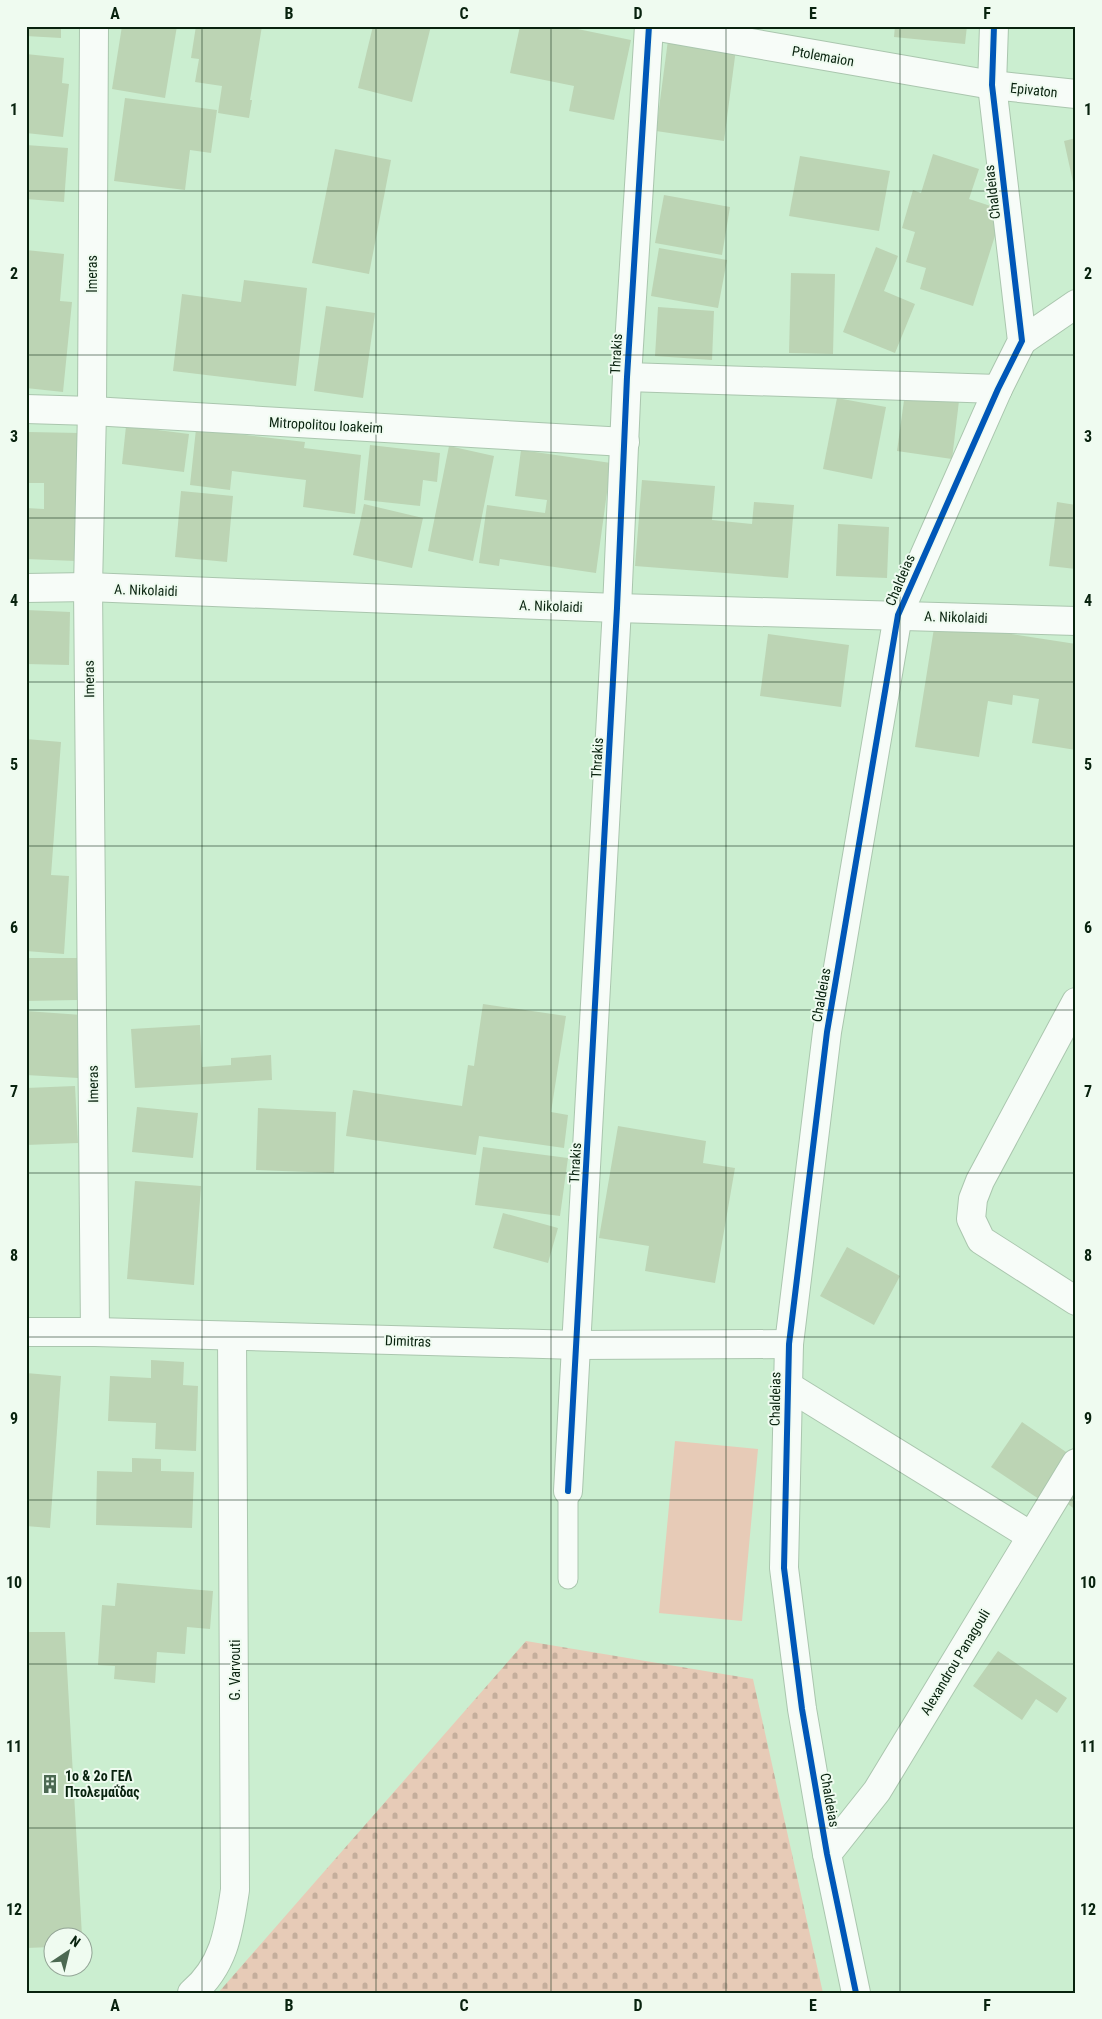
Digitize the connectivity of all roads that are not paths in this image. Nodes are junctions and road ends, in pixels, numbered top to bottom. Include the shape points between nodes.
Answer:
1 (94, 26) edge
2 (648, 26) edge
3 (653, 26) edge
4 (994, 26) edge
5 (992, 85) junction
6 (1076, 94) edge
7 (1076, 304) edge
8 (1022, 341) junction
9 (627, 377) junction
10 (998, 389) junction
11 (26, 409) edge
12 (92, 411) junction
13 (625, 442) junction
14 (88, 587) junction
15 (26, 588) edge
16 (617, 608) junction
17 (898, 615) junction
18 (1076, 621) edge
19 (1076, 1002) edge
20 (1076, 1301) edge
21 (26, 1332) edge
22 (95, 1332) junction
23 (232, 1336) junction
24 (789, 1344) junction
25 (578, 1345) junction
26 (788, 1386) junction
27 (1076, 1463) edge
28 (568, 1491) joint
29 (1031, 1536) junction
30 (568, 1580) dead end
31 (827, 1854) junction
32 (192, 1993) edge
33 (856, 1993) edge

1 - 12 street, Imeras
2 - 9 street, Thrakis
3 - 5 street, Ptolemaion
4 - 5 street, Chaldeias
5 - 6 street, Epivaton
5 - 8 street, Chaldeias
7 - 8 street
8 - 10 street, Chaldeias
9 - 10 street
9 - 13 street, Thrakis
10 - 17 street, Chaldeias
11 - 12 street, Mitropolitou Ioakeim
12 - 13 street, Mitropolitou Ioakeim
12 - 14 street, Imeras
13 - 16 street, Thrakis
14 - 15 street, A. Nikolaidi
14 - 16 street, A. Nikolaidi
14 - 22 street, Imeras
16 - 17 street, A. Nikolaidi
16 - 25 street, Thrakis
17 - 18 street, A. Nikolaidi
17 - 24 street, Chaldeias via 827,1032
19 - 20 street via 980,1181 973,1199 971,1219 982,1240
21 - 22 street, Dimitras
22 - 23 street, Dimitras
23 - 25 street, Dimitras
23 - 32 street, G. Varvouti via 236,1890 226,1941 206,1981
24 - 25 street, Dimitras
24 - 26 street, Chaldeias
25 - 28 street, Thrakis
26 - 29 street
26 - 31 street, Chaldeias via 784,1568 802,1709
27 - 29 street, Alexandrou Panagouli
28 - 30 lane
29 - 31 street, Alexandrou Panagouli via 877,1791
31 - 33 street, Chaldeias

